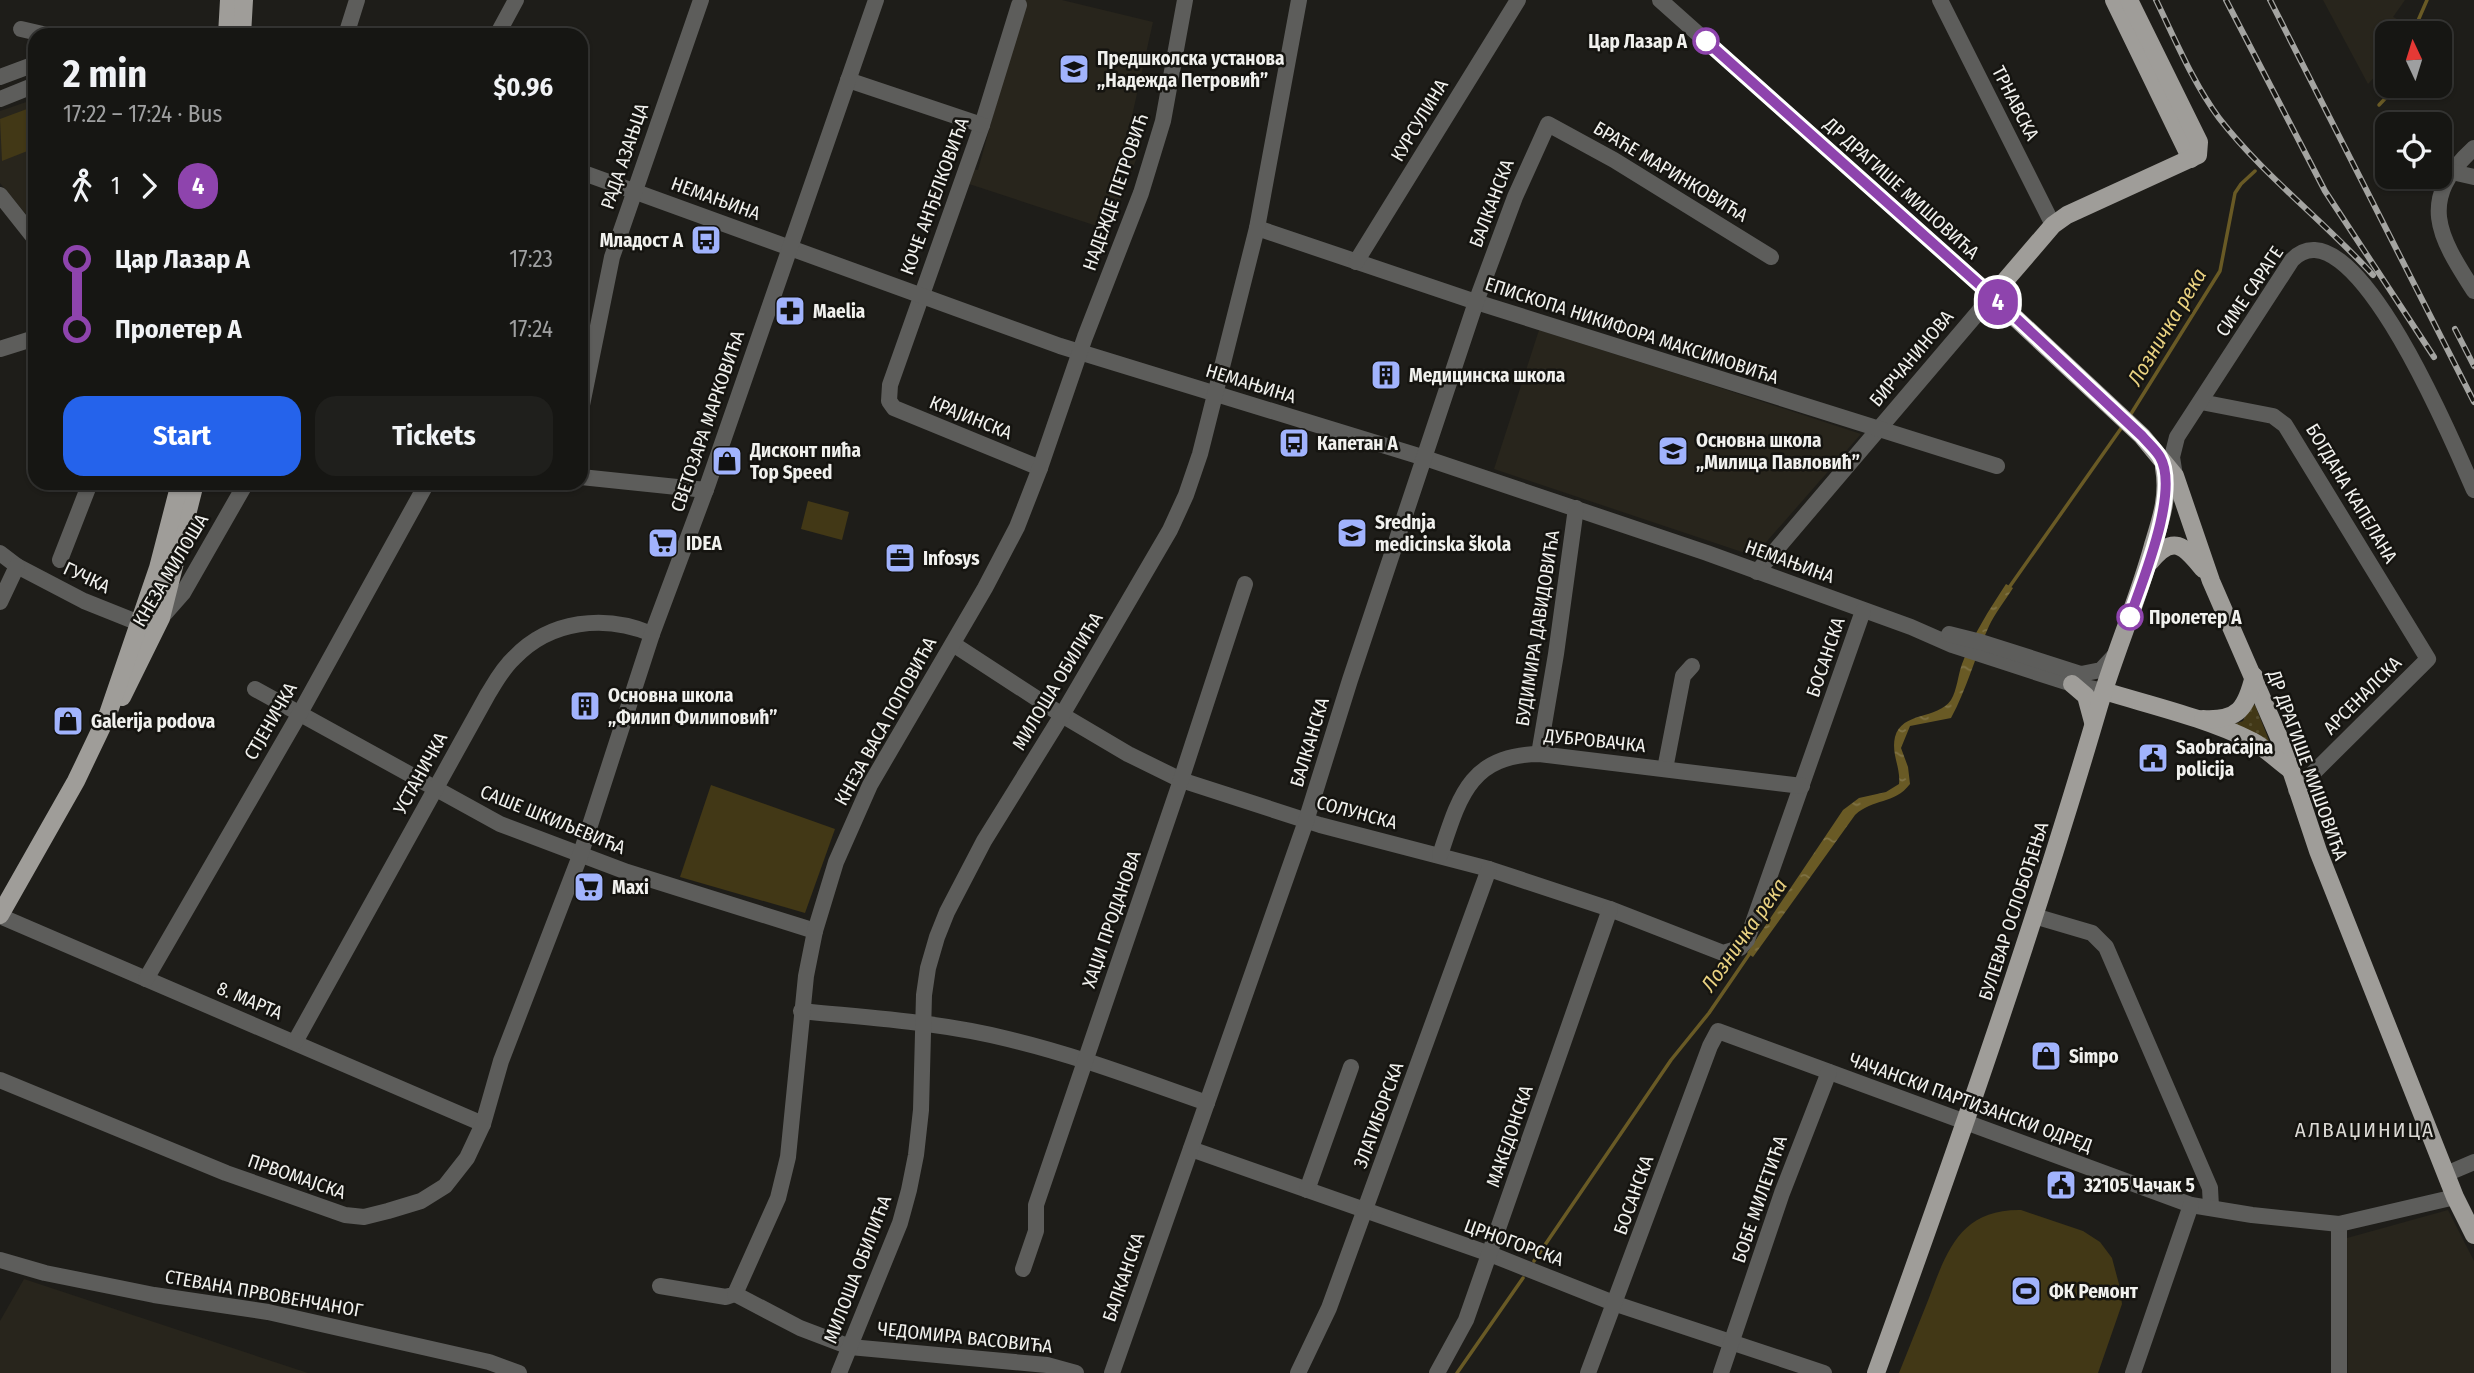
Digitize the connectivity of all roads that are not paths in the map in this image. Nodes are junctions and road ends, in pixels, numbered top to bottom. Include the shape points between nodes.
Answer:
1 (229, 0) edge
2 (244, 0) edge
3 (357, 0) edge
4 (516, 0) edge
5 (701, 0) edge
6 (876, 0) edge
7 (1185, 0) edge
8 (1299, 0) edge
9 (1518, 0) edge
10 (1660, 0) edge
11 (1940, 0) edge
12 (2114, 0) edge
13 (2129, 0) edge
14 (1019, 5) dead end
15 (227, 28) edge
16 (242, 28) edge
17 (347, 28) edge
18 (501, 28) edge
19 (21, 29) dead end
20 (28, 31) edge
21 (28, 67) edge
22 (0, 77) edge
23 (848, 80) junction
24 (28, 88) edge
25 (0, 99) edge
26 (1548, 124) joint
27 (982, 125) junction
28 (2474, 148) edge
29 (2192, 159) junction
30 (2452, 172) joint
31 (588, 175) edge
32 (2474, 177) edge
33 (2442, 189) edge
34 (634, 191) junction
35 (0, 195) edge
36 (2053, 225) junction
37 (1257, 228) junction
38 (28, 230) edge
39 (790, 248) junction
40 (1771, 257) dead end
41 (1356, 262) junction
42 (2474, 291) edge
43 (920, 296) junction
44 (1992, 296) junction
45 (1476, 302) junction
46 (588, 338) edge
47 (28, 340) edge
48 (0, 349) edge
49 (1079, 353) junction
50 (1216, 395) junction
51 (889, 401) joint
52 (2201, 402) junction
53 (1878, 430) junction
54 (2177, 437) junction
55 (2158, 454) junction
56 (1425, 458) junction
57 (1997, 466) dead end
58 (1040, 468) junction
59 (2175, 475) junction
60 (588, 478) edge
61 (87, 490) edge
62 (178, 490) edge
63 (193, 490) edge
64 (242, 490) edge
65 (423, 490) edge
66 (706, 490) junction
67 (2474, 490) edge
68 (1576, 508) junction
69 (0, 553) edge
70 (60, 560) dead end
71 (2148, 565) junction
72 (17, 566) junction
73 (1757, 572) junction
74 (2210, 578) junction
75 (1245, 584) dead end
76 (0, 603) edge
77 (1863, 611) junction
78 (161, 618) junction
79 (139, 623) junction
80 (1911, 627) junction
81 (652, 634) junction
82 (953, 644) junction
83 (2115, 658) junction
84 (2428, 659) joint
85 (1692, 666) dead end
86 (2254, 676) junction
87 (2072, 684) junction
88 (255, 689) dead end
89 (2104, 691) junction
90 (2141, 702) junction
91 (108, 713) junction
92 (300, 713) junction
93 (1062, 715) junction
94 (2193, 718) junction
95 (2093, 729) junction
96 (1539, 754) junction
97 (1665, 769) junction
98 (2291, 770) junction
99 (1181, 780) junction
100 (1802, 786) junction
101 (435, 789) junction
102 (2297, 790) junction
103 (1306, 821) junction
104 (1440, 855) junction
105 (580, 856) junction
106 (1489, 869) junction
107 (1610, 909) junction
108 (0, 915) edge
109 (2034, 916) junction
110 (815, 931) junction
111 (1736, 949) joint
112 (146, 979) junction
113 (801, 1011) junction
114 (923, 1024) junction
115 (1718, 1031) joint
116 (295, 1042) junction
117 (1085, 1061) junction
118 (1351, 1068) dead end
119 (1829, 1072) junction
120 (0, 1080) edge
121 (1207, 1103) junction
122 (1966, 1122) junction
123 (482, 1124) junction
124 (1191, 1149) junction
125 (2474, 1162) edge
126 (2446, 1174) junction
127 (1307, 1190) junction
128 (2455, 1197) junction
129 (2191, 1205) junction
130 (2211, 1207) junction
131 (1364, 1211) junction
132 (2339, 1224) junction
133 (2474, 1235) edge
134 (1490, 1254) junction
135 (0, 1259) edge
136 (1023, 1269) dead end
137 (660, 1286) dead end
138 (735, 1294) junction
139 (1616, 1304) junction
140 (1732, 1342) junction
141 (850, 1347) junction
142 (519, 1373) edge
143 (839, 1373) edge
144 (1076, 1373) edge
145 (1112, 1373) edge
146 (1298, 1373) edge
147 (1437, 1373) edge
148 (1588, 1373) edge
149 (1721, 1373) edge
150 (1824, 1373) edge
151 (1876, 1373) edge
152 (2133, 1373) edge
153 (2339, 1373) edge

1 - 15 main road
2 - 16 main road
3 - 17 street
4 - 18 street
5 - 34 street, РАДА АЗАЊЦА
6 - 23 street, СВЕТОЗАРА МАРКОВИЋА
7 - 49 street, НАДЕЖДЕ ПЕТРОВИЋ via 1163,121 1141,193
8 - 37 street, МИЛОША ОБИЛИЋА
9 - 41 street, КУРСУЛИНА
10 - 44 street, ДР ДРАГИШЕ МИШОВИЋА
11 - 36 street, ТРНАВСКА
12 - 29 main road
13 - 29 main road via 2199,142 2198,155
14 - 27 street, КОЧЕ АНЂЕЛКОВИЋА
19 - 20 street
21 - 22 street
23 - 27 street
23 - 39 street, СВЕТОЗАРА МАРКОВИЋА
24 - 25 street
26 - 40 street, БРАЋЕ МАРИНКОВИЋА
26 - 45 street, БАЛКАНСКА
27 - 43 street, КОЧЕ АНЂЕЛКОВИЋА
28 - 30 street
29 - 36 main road, БИРЧАНИНОВА
30 - 32 street
31 - 34 street, НЕМАЊИНА
33 - 42 street via 2438,208 2441,229
34 - 39 street, НЕМАЊИНА
34 - 46 street, РАДА АЗАЊЦА
35 - 38 street
36 - 44 main road, БИРЧАНИНОВА
37 - 41 street, ЕПИСКОПА НИКИФОРА МАКСИМОВИЋА
37 - 50 street, МИЛОША ОБИЛИЋА
39 - 43 street, НЕМАЊИНА
39 - 66 street, СВЕТОЗАРА МАРКОВИЋА
41 - 45 street, ЕПИСКОПА НИКИФОРА МАКСИМОВИЋА
43 - 49 street, НЕМАЊИНА
43 - 51 street, КОЧЕ АНЂЕЛКОВИЋА via 890,384
44 - 53 street, БИРЧАНИНОВА
44 - 55 main road, ДР ДРАГИШЕ МИШОВИЋА
45 - 53 street, ЕПИСКОПА НИКИФОРА МАКСИМОВИЋА
45 - 56 street, БАЛКАНСКА
47 - 48 street
49 - 50 street, НЕМАЊИНА
49 - 58 street, КНЕЗА ВАСА ПОПОВИЋА
50 - 56 street, НЕМАЊИНА
50 - 93 street, МИЛОША ОБИЛИЋА via 1200,454 1170,530
51 - 58 street, КРАЈИНСКА via 894,408
52 - 54 street, СИМЕ САРАГЕ
52 - 67 street, СИМЕ САРАГЕ via 2292,260 2308,250 2322,251 2371,293 2390,320 2444,420
52 - 84 street, БОГДАНА КАПЕЛАНА via 2273,416 2285,425
53 - 57 street, ЕПИСКОПА НИКИФОРА МАКСИМОВИЋА
53 - 73 street, БИРЧАНИНОВА
54 - 55 street, СИМЕ САРАГЕ
54 - 59 street via 2172,457
55 - 59 main road, ДР ДРАГИШЕ МИШОВИЋА
55 - 71 main road, БУЛЕВАР ОСЛОБОЂЕЊА via 2166,478 2166,501
56 - 68 street, НЕМАЊИНА
56 - 103 street, БАЛКАНСКА
58 - 82 street, КНЕЗА ВАСА ПОПОВИЋА via 1017,527
59 - 74 main road, ДР ДРАГИШЕ МИШОВИЋА
60 - 66 street
61 - 70 street
62 - 79 main road, КНЕЗА МИЛОША
63 - 78 main road
64 - 78 street, КНЕЗА МИЛОША via 183,593
65 - 92 street, СТЈЕНИЧКА
66 - 81 street, СВЕТОЗАРА МАРКОВИЋА
68 - 73 street, НЕМАЊИНА
68 - 96 street, БУДИМИРА ДАВИДОВИЋА
69 - 72 street, ГУЧКА
71 - 74 main road via 2160,551 2176,544 2185,548
71 - 83 main road, БУЛЕВАР ОСЛОБОЂЕЊА
72 - 76 street
72 - 79 street, ГУЧКА
73 - 77 street, НЕМАЊИНА
74 - 86 main road, ДР ДРАГИШЕ МИШОВИЋА
75 - 99 street, ХАЏИ ПРОДАНОВА
77 - 80 street, НЕМАЊИНА
77 - 100 street, БОСАНСКА
78 - 79 street
78 - 91 main road, КНЕЗА МИЛОША via 126,692
79 - 91 main road, КНЕЗА МИЛОША
80 - 83 street, НЕМАЊИНА via 1981,642 2081,674 2101,670
80 - 87 street, НЕМАЊИНА
81 - 101 street, УСТАНИЧКА via 626,625 580,623 558,628 528,645 493,686
81 - 105 street, СВЕТОЗАРА МАРКОВИЋА
82 - 93 street, СОЛУНСКА
82 - 110 street, КНЕЗА ВАСА ПОПОВИЋА via 870,785 835,862
83 - 89 main road, БУЛЕВАР ОСЛОБОЂЕЊА
83 - 90 main road via 2119,679
84 - 102 street, АРСЕНАЛСКА
85 - 97 street via 1683,676
86 - 94 main road via 2248,698 2237,713 2215,720
86 - 98 main road, ДР ДРАГИШЕ МИШОВИЋА
87 - 89 street, НЕМАЊИНА
87 - 95 main road via 2090,702
88 - 92 street, САШЕ ШКИЉЕВИЋА
89 - 90 main road, НЕМАЊИНА
89 - 95 main road, БУЛЕВАР ОСЛОБОЂЕЊА
90 - 94 main road, НЕМАЊИНА
90 - 95 main road via 2118,706
91 - 108 main road, КНЕЗА МИЛОША via 76,781
92 - 101 street, САШЕ ШКИЉЕВИЋА
92 - 112 street, СТЈЕНИЧКА
93 - 99 street, СОЛУНСКА
93 - 114 street, МИЛОША ОБИЛИЋА via 984,841 947,912 928,968
94 - 98 main road, НЕМАЊИНА via 2253,741
95 - 109 main road, БУЛЕВАР ОСЛОБОЂЕЊА
96 - 97 street, ДУБРОВАЧКА
96 - 104 street, ДУБРОВАЧКА via 1506,757 1470,784 1458,802
97 - 100 street, ДУБРОВАЧКА
98 - 102 main road, ДР ДРАГИШЕ МИШОВИЋА
99 - 103 street, СОЛУНСКА
99 - 117 street, ХАЏИ ПРОДАНОВА
100 - 111 street, БОСАНСКА via 1747,940
101 - 105 street, САШЕ ШКИЉЕВИЋА via 500,824
101 - 116 street, УСТАНИЧКА
102 - 126 main road, ДР ДРАГИШЕ МИШОВИЋА
103 - 104 street, СОЛУНСКА
103 - 121 street, БАЛКАНСКА
104 - 106 street, СОЛУНСКА
105 - 110 street, САШЕ ШКИЉЕВИЋА
105 - 123 street, ПРВОМАЈСКА via 501,1060
106 - 107 street, СОЛУНСКА
106 - 131 street, ЗЛАТИБОРСКА
107 - 111 street, СОЛУНСКА via 1718,952
107 - 134 street, МАКЕДОНСКА
108 - 112 street, 8. МАРТА
109 - 122 main road, БУЛЕВАР ОСЛОБОЂЕЊА
109 - 130 street via 2092,933 2106,947 2210,1188
110 - 113 street, КНЕЗА ВАСА ПОПОВИЋА
112 - 116 street, 8. МАРТА
113 - 114 street
113 - 138 street, КНЕЗА ВАСА ПОПОВИЋА via 788,1157 778,1198
114 - 117 street via 1007,1038
114 - 141 street, МИЛОША ОБИЛИЋА via 921,1110 909,1190
115 - 119 street, ЧАЧАНСКИ ПАРТИЗАНСКИ ОДРЕД
115 - 139 street, БОСАНСКА
116 - 123 street, 8. МАРТА
117 - 121 street
117 - 136 street, ХАЏИ ПРОДАНОВА via 1037,1205 1036,1231
118 - 127 street
119 - 122 street, ЧАЧАНСКИ ПАРТИЗАНСКИ ОДРЕД
119 - 140 street, БОБЕ МИЛЕТИЋА
120 - 123 street, ПРВОМАЈСКА via 226,1173 345,1215 364,1217 421,1201 445,1186 467,1158
121 - 124 street, БАЛКАНСКА
122 - 129 street, ЧАЧАНСКИ ПАРТИЗАНСКИ ОДРЕД
122 - 151 main road, БУЛЕВАР ОСЛОБОЂЕЊА
124 - 127 street, ЦРНОГОРСКА
124 - 145 street, БАЛКАНСКА
125 - 126 street
126 - 128 main road, ДР ДРАГИШЕ МИШОВИЋА
127 - 131 street, ЦРНОГОРСКА
128 - 132 street, ЧАЧАНСКИ ПАРТИЗАНСКИ ОДРЕД
128 - 133 main road, ДР ДРАГИШЕ МИШОВИЋА
129 - 130 street, ЧАЧАНСКИ ПАРТИЗАНСКИ ОДРЕД
129 - 152 street
130 - 132 street, ЧАЧАНСКИ ПАРТИЗАНСКИ ОДРЕД
131 - 134 street, ЦРНОГОРСКА
131 - 146 street, ЗЛАТИБОРСКА via 1329,1308
132 - 153 street
134 - 139 street, ЦРНОГОРСКА
134 - 147 street, МАКЕДОНСКА via 1466,1320
135 - 142 street, СТЕВАНА ПРВОВЕНЧАНОГ via 45,1273 327,1325
137 - 138 street via 726,1297
138 - 141 street, ЧЕДОМИРА ВАСОВИЋА via 800,1328
139 - 140 street, ЦРНОГОРСКА
139 - 148 street, БОСАНСКА
140 - 149 street
140 - 150 street, ЦРНОГОРСКА
141 - 143 street, МИЛОША ОБИЛИЋА
141 - 144 street, ЧЕДОМИРА ВАСОВИЋА via 1047,1365

